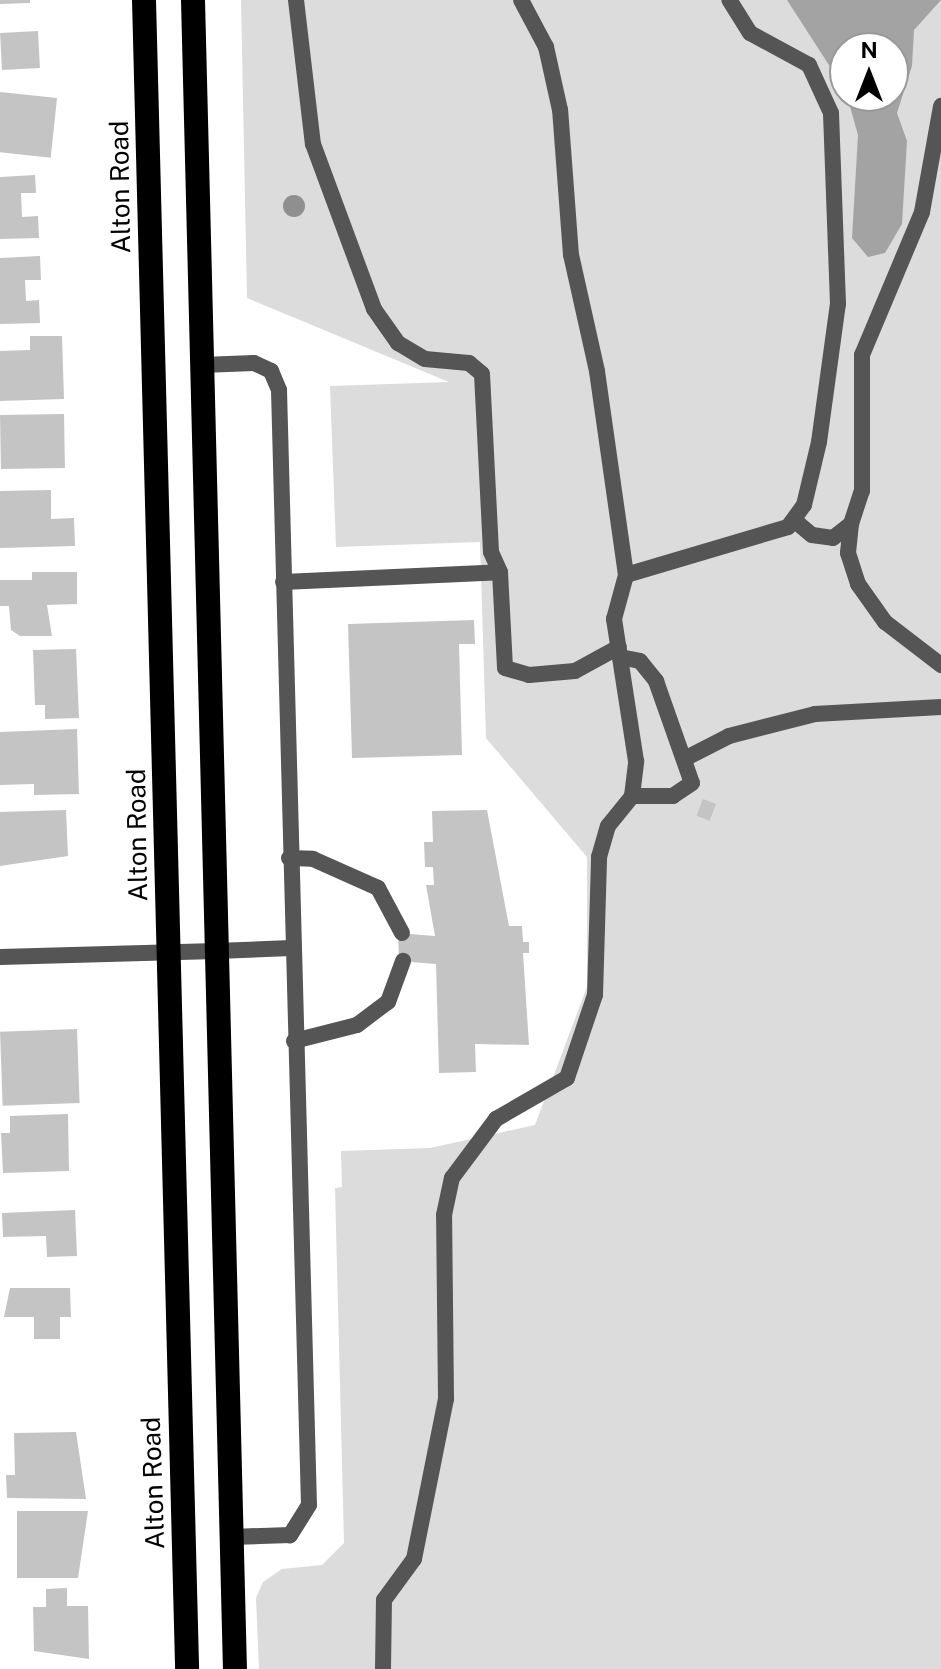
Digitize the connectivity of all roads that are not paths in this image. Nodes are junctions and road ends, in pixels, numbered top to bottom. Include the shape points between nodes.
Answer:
1 (144, 0) edge
2 (193, 0) edge
3 (296, 0) edge
4 (521, 0) edge
5 (729, 0) edge
6 (941, 106) edge
7 (202, 365) junction
8 (794, 520) junction
9 (851, 524) junction
10 (500, 572) junction
11 (626, 575) junction
12 (283, 582) junction
13 (620, 652) junction
14 (941, 665) edge
15 (941, 707) edge
16 (688, 757) junction
17 (632, 796) junction
18 (289, 858) junction
19 (402, 933) dead end
20 (291, 948) junction
21 (216, 951) junction
22 (167, 952) junction
23 (0, 957) edge
24 (403, 961) dead end
25 (294, 1041) junction
26 (231, 1537) junction
27 (187, 1669) edge
28 (235, 1669) edge
29 (383, 1669) edge

1 - 22 highway, Alton Road
2 - 7 highway
3 - 10 street via 313,144 374,309 398,343 425,359 469,363 482,374 491,552
4 - 11 street via 546,47 560,110 571,255 597,371
5 - 8 street via 750,33 809,65 831,113 838,304 819,442 804,505
6 - 9 street via 922,212 862,355 862,491
7 - 12 street via 254,363 271,371 279,390
7 - 21 highway
8 - 9 street via 812,535 833,538
8 - 11 street
9 - 14 street via 848,553 858,584 885,622
10 - 12 street
10 - 13 street via 505,668 529,675 575,671
11 - 13 street via 614,619
12 - 18 street
13 - 16 street via 640,661 656,681
13 - 17 street via 636,761
15 - 16 street via 815,714 729,736
16 - 17 street via 692,783 673,796
17 - 29 street via 608,826 599,857 595,995 567,1078 496,1119 452,1178 444,1215 446,1399 414,1559 384,1600
18 - 19 street via 313,859 378,888
18 - 20 street
20 - 21 street
20 - 25 street
21 - 22 street
21 - 26 highway
22 - 23 street
22 - 27 highway, Alton Road
24 - 25 street via 401,981 378,1010 357,1025
25 - 26 street via 309,1505 304,1523 290,1535
26 - 28 highway

